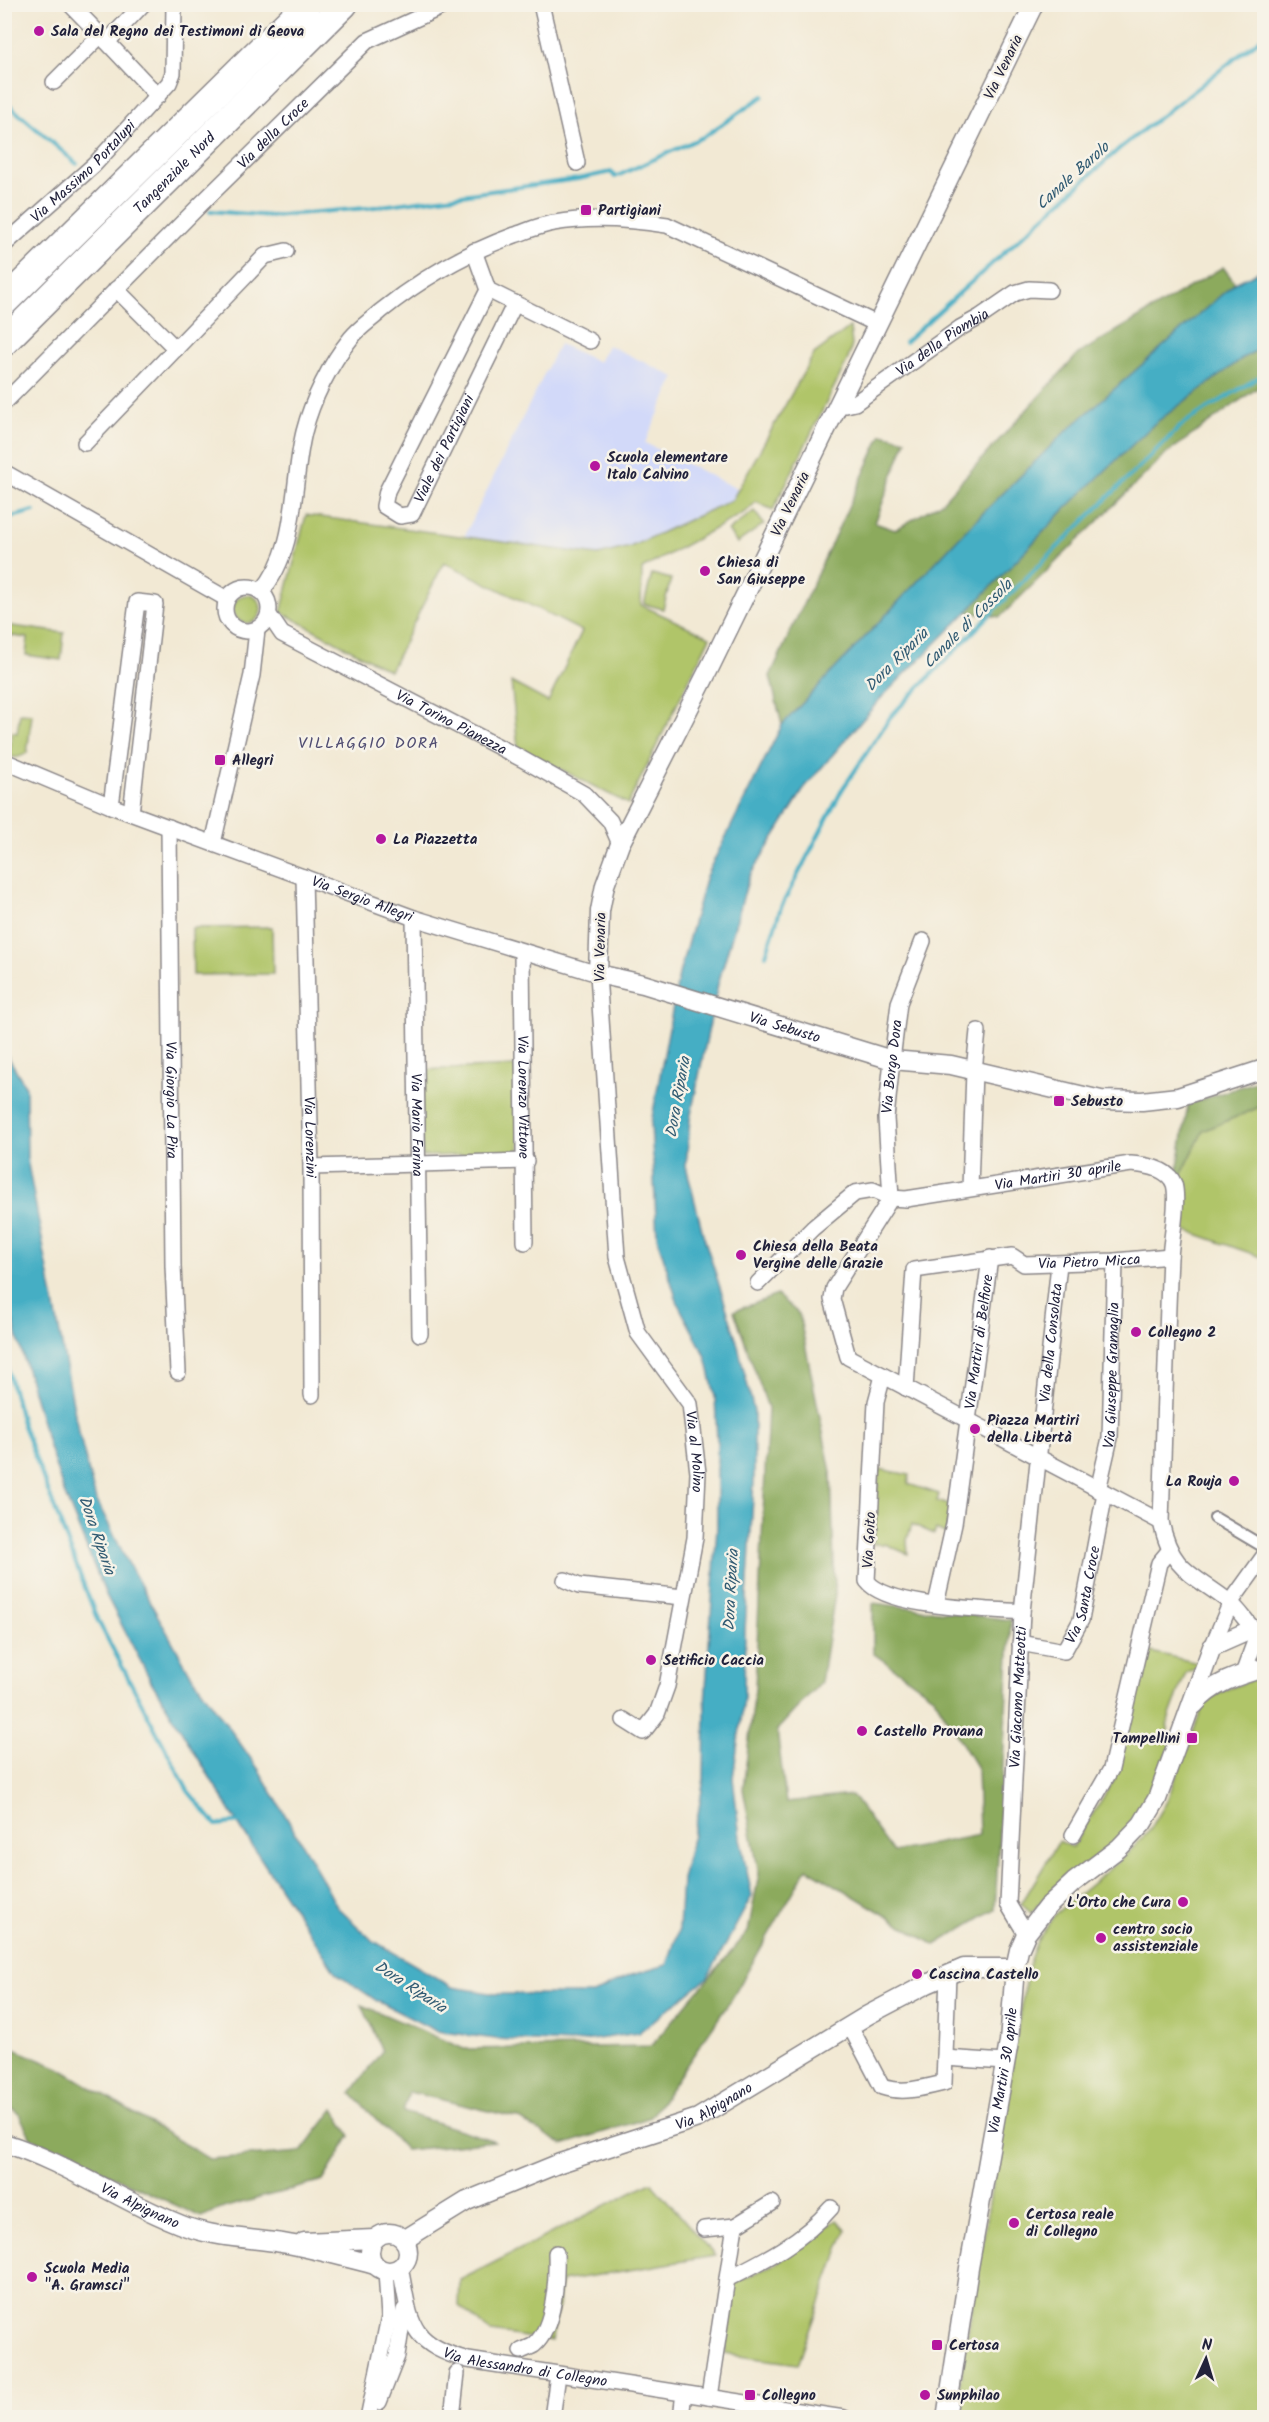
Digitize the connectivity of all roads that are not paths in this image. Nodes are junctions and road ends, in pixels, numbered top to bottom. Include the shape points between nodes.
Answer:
1 (70, 4) edge
2 (143, 4) edge
3 (174, 4) edge
4 (306, 4) edge
5 (344, 4) edge
6 (448, 4) edge
7 (541, 4) edge
8 (1034, 4) edge
9 (104, 39) junction
10 (54, 82) dead end
11 (158, 96) junction
12 (577, 163) dead end
13 (4, 245) edge
14 (286, 251) dead end
15 (474, 251) junction
16 (116, 289) junction
17 (488, 290) junction
18 (1049, 290) dead end
19 (4, 302) edge
20 (514, 303) junction
21 (877, 324) junction
22 (590, 341) dead end
23 (4, 342) edge
24 (176, 349) junction
25 (4, 403) edge
26 (839, 403) junction
27 (85, 443) dead end
28 (4, 472) edge
29 (261, 592) junction
30 (227, 599) junction
31 (269, 615) junction
32 (249, 630) junction
33 (4, 761) edge
34 (111, 806) junction
35 (131, 813) junction
36 (169, 827) junction
37 (213, 843) junction
38 (620, 844) junction
39 (304, 877) junction
40 (414, 918) junction
41 (923, 941) dead end
42 (522, 952) junction
43 (598, 974) junction
44 (978, 1031) dead end
45 (892, 1060) junction
46 (1264, 1069) edge
47 (974, 1071) junction
48 (611, 1160) joint
49 (526, 1161) junction
50 (417, 1165) junction
51 (311, 1167) junction
52 (970, 1188) junction
53 (891, 1198) junction
54 (525, 1242) dead end
55 (1170, 1256) junction
56 (990, 1258) junction
57 (1115, 1261) junction
58 (1059, 1264) junction
59 (758, 1283) dead end
60 (420, 1334) dead end
61 (178, 1372) dead end
62 (883, 1376) junction
63 (906, 1388) junction
64 (312, 1395) dead end
65 (968, 1420) junction
66 (1038, 1458) junction
67 (1101, 1491) junction
68 (1215, 1518) dead end
69 (1161, 1522) junction
70 (1264, 1547) edge
71 (1169, 1551) junction
72 (1264, 1556) edge
73 (565, 1580) dead end
74 (683, 1597) junction
75 (1231, 1602) junction
76 (936, 1604) junction
77 (1022, 1612) junction
78 (1258, 1634) edge
79 (1020, 1643) junction
80 (1212, 1647) junction
81 (1264, 1668) edge
82 (1243, 1674) junction
83 (1191, 1708) junction
84 (624, 1720) dead end
85 (1073, 1835) dead end
86 (1026, 1934) junction
87 (1015, 1968) junction
88 (948, 1975) junction
89 (850, 2026) junction
90 (945, 2058) junction
91 (1005, 2062) junction
92 (4, 2143) edge
93 (772, 2203) dead end
94 (831, 2208) dead end
95 (735, 2226) junction
96 (705, 2229) dead end
97 (374, 2239) junction
98 (404, 2240) junction
99 (282, 2243) junction
100 (556, 2253) dead end
101 (387, 2268) junction
102 (727, 2279) junction
103 (406, 2297) junction
104 (521, 2351) dead end
105 (457, 2373) dead end
106 (557, 2382) dead end
107 (709, 2397) junction
108 (683, 2402) dead end
109 (369, 2418) edge
110 (452, 2418) edge
111 (552, 2418) edge
112 (681, 2418) edge
113 (844, 2418) edge
114 (946, 2418) edge

1 - 9 street
2 - 9 street
3 - 11 street, Via Massimo Portalupi via 173,73
4 - 19 highway, Tangenziale Nord
5 - 23 highway, Tangenziale Nord
6 - 16 street, Via della Croce via 367,42
7 - 12 street
8 - 21 street, Via Venaria
9 - 10 street
9 - 11 street
11 - 13 street, Via Massimo Portalupi via 94,165
14 - 24 street via 265,256
15 - 17 street
15 - 21 street via 552,223 573,220 618,219 667,225
15 - 29 street via 396,299 355,334 339,356 304,430 294,506 282,556
16 - 24 street
16 - 25 street, Via della Croce
17 - 20 street
17 - 20 street, Viale dei Partigiani via 387,491 384,506 400,516 412,514
18 - 26 street, Via della Piombia via 1029,289 1015,294 855,403
20 - 22 street
21 - 26 street, Via Venaria
24 - 27 street
26 - 38 street, Via Venaria
28 - 30 street
29 - 30 street via 242,587
29 - 31 street, Via Torino Pianezza via 267,598
30 - 32 street via 226,619 232,627
31 - 32 street via 264,624
31 - 38 street, Via Torino Pianezza via 282,634 584,794 610,821
32 - 37 street via 252,675
33 - 34 street, Via Sergio Allegri
34 - 35 street, Via Sergio Allegri
34 - 35 street via 137,602 155,604
35 - 36 street, Via Sergio Allegri
36 - 37 street, Via Sergio Allegri
36 - 61 street, Via Giorgio La Pira via 173,1266
37 - 39 street, Via Sergio Allegri
38 - 43 street, Via Venaria via 604,885
39 - 40 street, Via Sergio Allegri
39 - 51 street, Via Lorenzini
40 - 42 street, Via Sergio Allegri
40 - 50 street, Via Mario Farina
41 - 45 street, Via Borgo Dora via 899,1003
42 - 43 street, Via Sergio Allegri
42 - 49 street, Via Lorenzo Vittone
43 - 45 street, Via Sebusto via 643,984
43 - 48 street, Via Venaria
44 - 47 street
45 - 47 street, Via Sebusto
45 - 53 street, Via Borgo Dora via 886,1118
46 - 47 street, Via Sebusto via 1178,1096 1142,1101 1101,1100
47 - 52 street
48 - 74 street, Via al Molino via 617,1257 638,1333 690,1404 698,1473 695,1538
49 - 50 street
49 - 54 street, Via Lorenzo Vittone
50 - 51 street
50 - 60 street, Via Mario Farina
51 - 64 street, Via Lorenzini
52 - 53 street, Via Martiri 30 aprile
52 - 55 street, Via Martiri 30 aprile via 1131,1164 1149,1165 1166,1174 1174,1184
53 - 59 street, Via Martiri 30 aprile via 873,1190 855,1193
53 - 62 street via 834,1288 832,1299 848,1357
55 - 57 street, Via Pietro Micca
55 - 69 street, Via Martiri 30 aprile
56 - 58 street, Via Pietro Micca via 1012,1256 1024,1264
56 - 63 street, Via Pietro Micca via 914,1270
56 - 65 street, Via Martiri di Belfiore
57 - 58 street, Via Pietro Micca
57 - 67 street, Via Giuseppe Gramaglia via 1110,1438
58 - 66 street, Via della Consolata
62 - 63 street
62 - 76 street, Via Goito via 876,1402 867,1581 884,1594
63 - 65 street
65 - 66 street
65 - 76 street, Via Martiri di Belfiore via 954,1524
66 - 67 street
66 - 77 street, Via Giacomo Matteotti
67 - 69 street
67 - 79 street, Via Santa Croce via 1081,1620 1064,1651
68 - 70 street
69 - 71 street, Via Martiri 30 aprile
71 - 75 street via 1179,1566
71 - 85 street via 1159,1563 1111,1769
72 - 75 street, Via Martiri 30 aprile
73 - 74 street via 579,1586
74 - 84 street, Via al Molino via 667,1686 657,1714 643,1732
75 - 78 street
75 - 80 street, Via Martiri 30 aprile
76 - 77 street, Via Goito
77 - 79 street, Via Giacomo Matteotti
78 - 80 street
78 - 82 street
79 - 86 street, Via Giacomo Matteotti via 1008,1904
80 - 83 street, Via Martiri 30 aprile
81 - 82 street, Via Martiri 30 aprile
82 - 83 street, Via Martiri 30 aprile via 1210,1689
83 - 86 street, Via Martiri 30 aprile via 1157,1799 1142,1824 1047,1907
86 - 87 street, Via Martiri 30 aprile
87 - 88 street, Via Alpignano via 964,1968
87 - 91 street, Via Martiri 30 aprile
88 - 89 street, Via Alpignano
88 - 90 street
89 - 90 street via 882,2088 919,2090 944,2083
89 - 98 street, Via Alpignano via 698,2118 560,2163 467,2201
90 - 91 street
91 - 114 street, Via Martiri 30 aprile
92 - 99 street, Via Alpignano via 188,2227 219,2237
93 - 95 street
94 - 102 street via 798,2239
95 - 96 street
95 - 102 street
97 - 98 street via 388,2232
97 - 99 street, Via Alpignano
97 - 101 street via 370,2251
98 - 101 street via 408,2252 405,2262
99 - 101 street, Via Alpignano
100 - 104 street via 548,2323 534,2344
101 - 103 street, Via Alessandro di Collegno
101 - 109 street via 389,2317
102 - 107 street
103 - 107 street, Via Alessandro di Collegno via 416,2332 448,2355
103 - 109 street via 397,2356
105 - 110 street
106 - 111 street
107 - 113 street, Via Alessandro di Collegno
108 - 112 street

